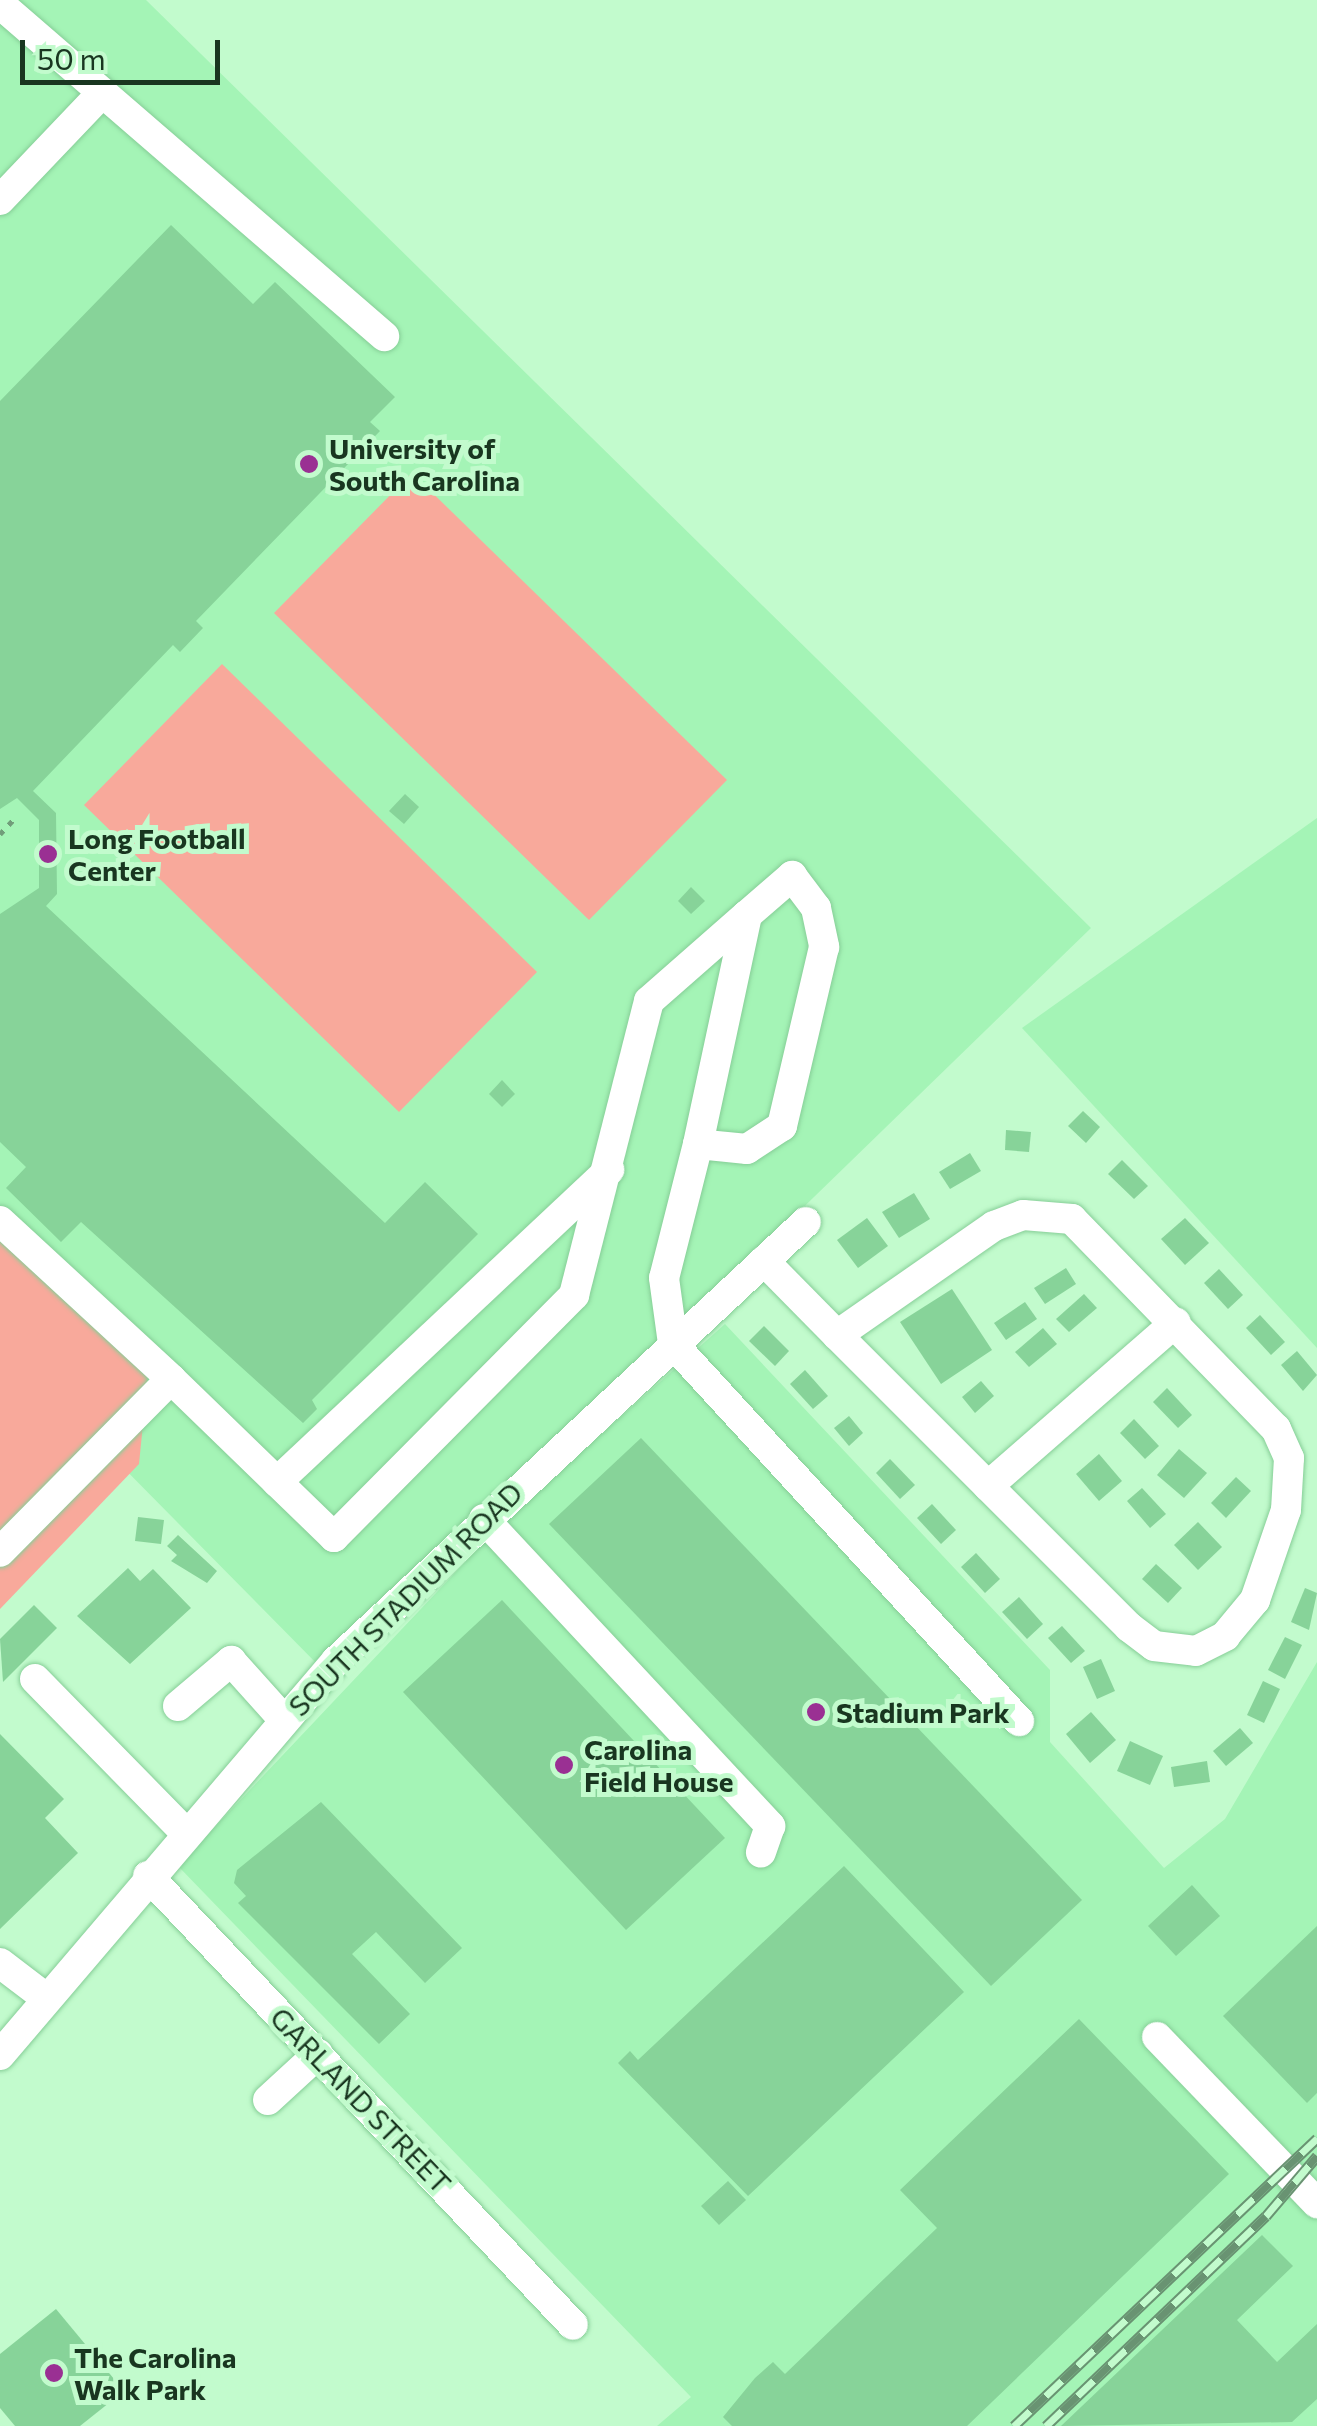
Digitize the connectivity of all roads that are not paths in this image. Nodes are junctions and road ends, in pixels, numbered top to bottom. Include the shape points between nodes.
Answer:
1 (0, 4) edge
2 (102, 92) junction
3 (0, 200) edge
4 (384, 336) dead end
5 (747, 915) junction
6 (698, 1144) junction
7 (609, 1170) junction
8 (0, 1221) edge
9 (806, 1222) dead end
10 (764, 1261) junction
11 (1176, 1322) junction
12 (837, 1335) junction
13 (673, 1344) junction
14 (170, 1379) junction
15 (277, 1482) junction
16 (988, 1486) junction
17 (484, 1519) junction
18 (0, 1552) edge
19 (35, 1679) dead end
20 (178, 1706) dead end
21 (284, 1720) junction
22 (1019, 1722) dead end
23 (186, 1833) junction
24 (761, 1852) dead end
25 (148, 1876) junction
26 (0, 1963) edge
27 (46, 1998) junction
28 (1158, 2037) dead end
29 (318, 2054) junction
30 (0, 2055) edge
31 (268, 2100) dead end
32 (1317, 2203) edge
33 (573, 2325) dead end

1 - 2 street
2 - 3 street
2 - 4 street
5 - 6 street
5 - 6 street via 792,876 816,908 824,947 782,1126 747,1149
5 - 7 street via 648,1001
6 - 13 street via 664,1278
7 - 15 street
7 - 15 street via 574,1294 334,1538
8 - 14 street
9 - 10 street, SOUTH STADIUM ROAD
10 - 12 street
10 - 13 street, SOUTH STADIUM ROAD
11 - 12 street via 1096,1238 1050,1213 1022,1215 962,1244
11 - 16 street
11 - 16 street via 1276,1428 1289,1458 1276,1554 1224,1636 1173,1656 1154,1646
12 - 16 street
13 - 17 street, SOUTH STADIUM ROAD
13 - 22 street
14 - 15 street
14 - 18 street
17 - 21 street, SOUTH STADIUM ROAD
17 - 24 street via 770,1826
19 - 23 street
20 - 21 street via 231,1660
21 - 23 street, SOUTH STADIUM ROAD
23 - 25 street, SOUTH STADIUM ROAD
25 - 27 street, SOUTH STADIUM ROAD
25 - 29 street, GARLAND STREET
26 - 27 street
27 - 30 street, SOUTH STADIUM ROAD
28 - 32 street
29 - 31 street
29 - 33 street, GARLAND STREET

